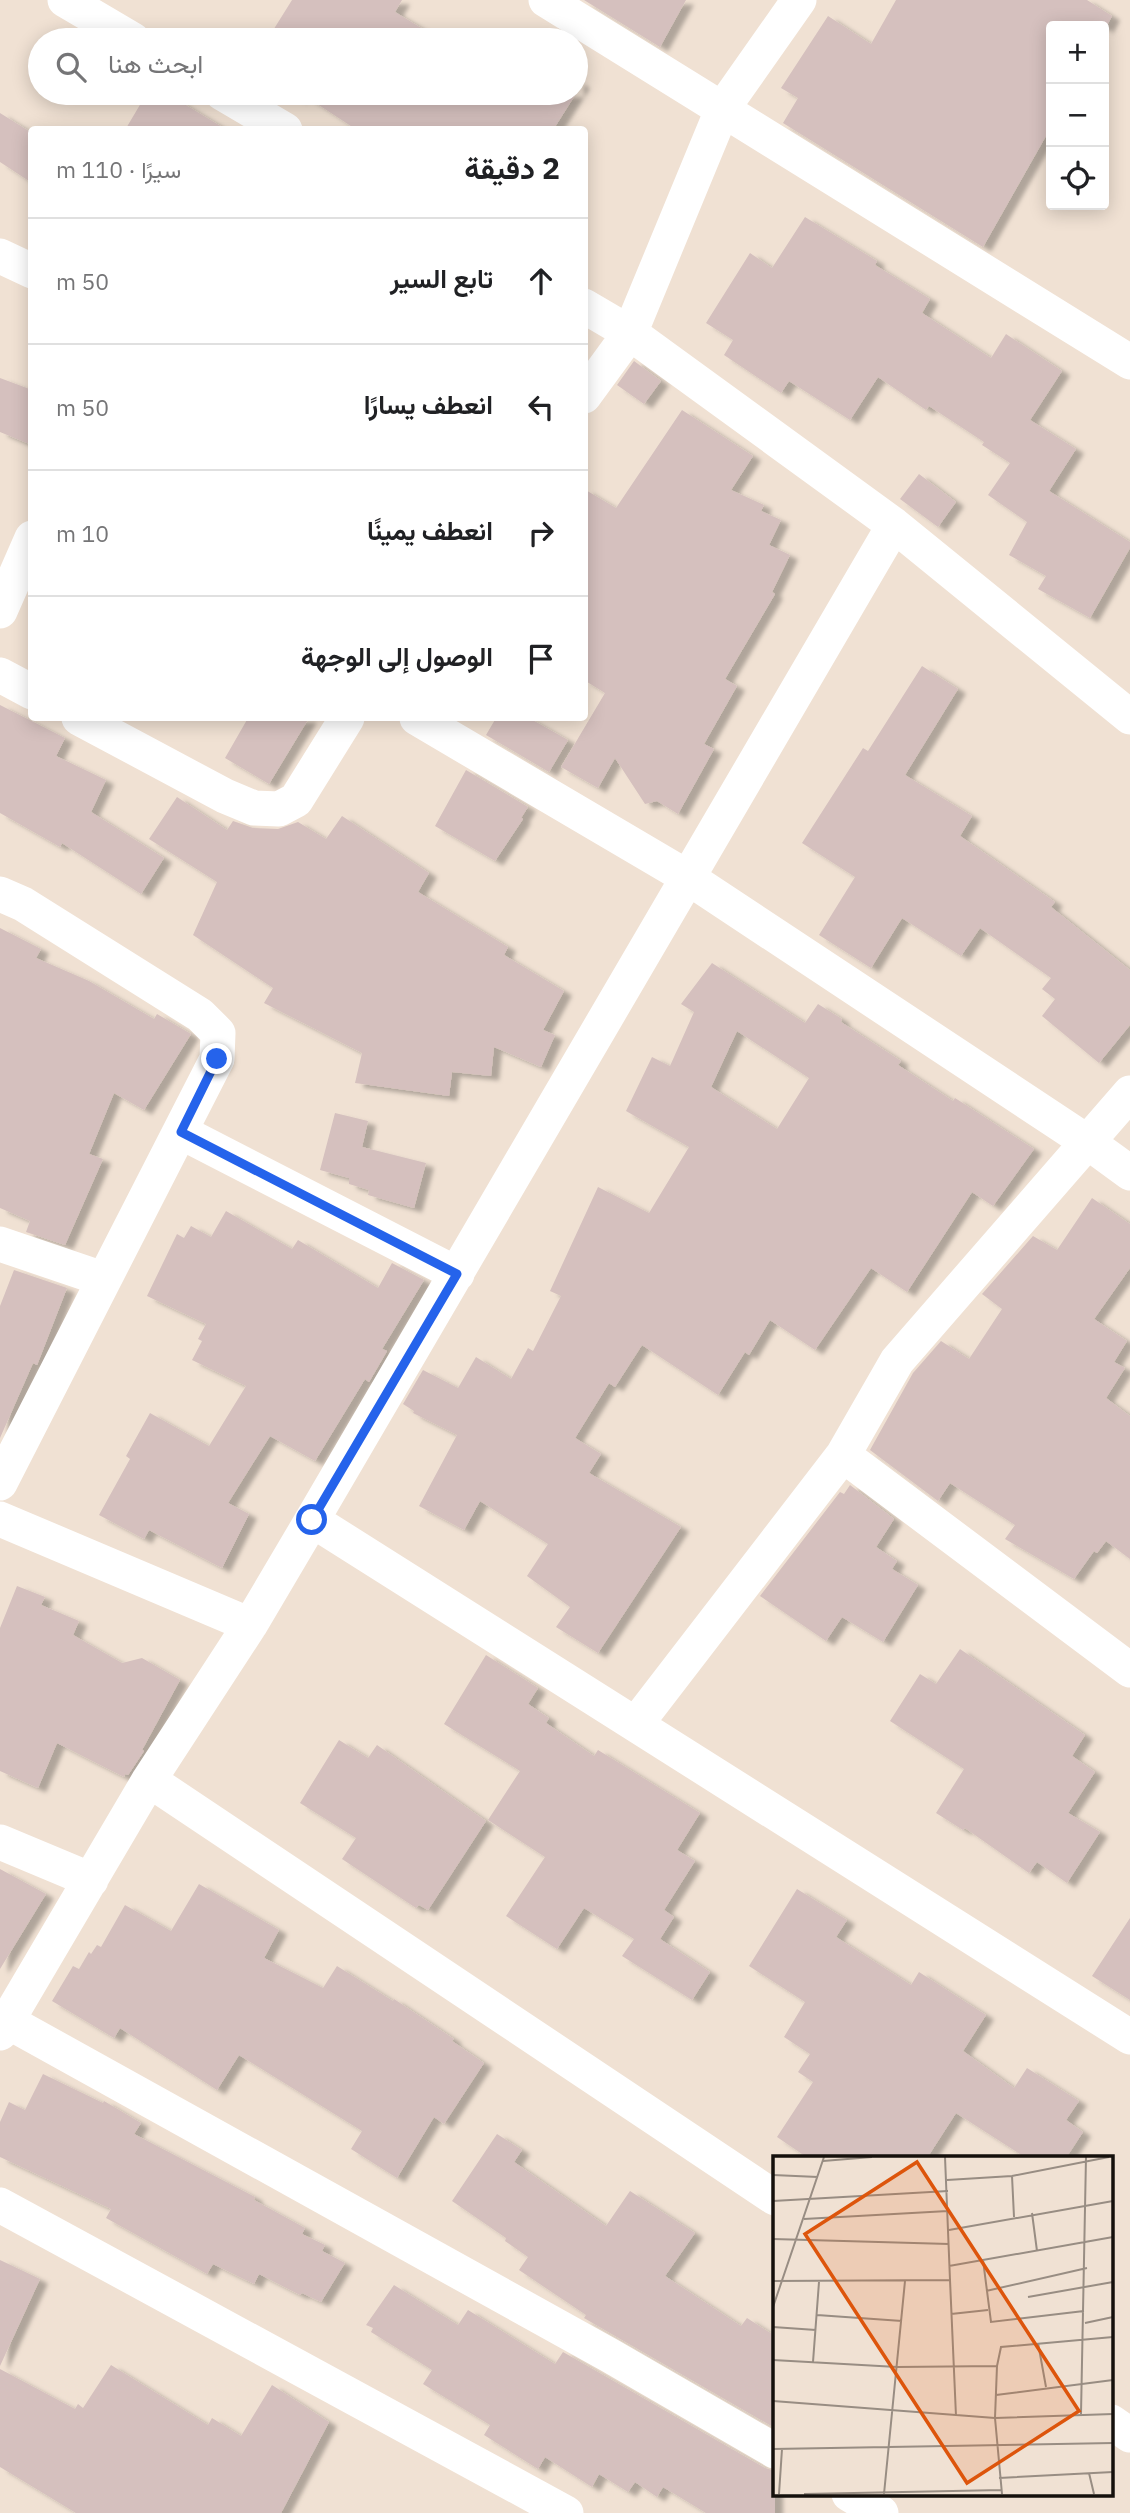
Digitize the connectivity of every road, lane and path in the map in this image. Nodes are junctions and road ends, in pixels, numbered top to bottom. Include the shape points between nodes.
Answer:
1 (65, 0) edge
2 (546, 0) edge
3 (799, 0) edge
4 (113, 28) edge
5 (242, 105) edge
6 (723, 108) junction
7 (278, 126) edge
8 (0, 256) edge
9 (28, 269) edge
10 (588, 308) edge
11 (630, 333) junction
12 (1130, 362) edge
13 (588, 391) edge
14 (894, 525) junction
15 (28, 547) edge
16 (0, 611) edge
17 (0, 676) edge
18 (28, 690) edge
19 (1130, 717) edge
20 (85, 721) edge
21 (345, 721) edge
22 (422, 721) edge
23 (687, 877) junction
24 (0, 894) edge
25 (1130, 1093) edge
26 (181, 1132) junction
27 (1088, 1143) junction
28 (1130, 1174) edge
29 (0, 1244) edge
30 (457, 1274) junction
31 (103, 1279) junction
32 (843, 1455) junction
33 (0, 1483) edge
34 (0, 1519) edge
35 (312, 1520) junction
36 (250, 1625) junction
37 (1130, 1670) edge
38 (636, 1724) junction
39 (149, 1780) junction
40 (0, 1842) edge
41 (91, 1880) junction
42 (4, 2027) edge
43 (1130, 2037) edge
44 (773, 2197) edge
45 (0, 2205) edge
46 (1112, 2424) edge
47 (1130, 2435) edge
48 (773, 2450) edge
49 (852, 2496) edge
50 (566, 2513) edge
51 (881, 2513) edge

1 - 4 street
2 - 6 street
3 - 6 street
5 - 7 street
6 - 11 street
6 - 12 street
8 - 9 street
10 - 11 street
11 - 13 street
11 - 14 street
14 - 19 street
14 - 23 street
15 - 16 street
17 - 18 street
20 - 21 street via 225,796 254,808 278,809 296,800
22 - 23 street
23 - 27 street
23 - 30 street
24 - 26 street via 200,1015 218,1033 217,1059
25 - 27 street
26 - 30 street
26 - 31 street
27 - 28 street
27 - 32 street via 897,1361
29 - 31 street
30 - 35 street
31 - 33 street
32 - 37 street
32 - 38 street
34 - 36 street
35 - 36 street
35 - 38 street
36 - 39 street
38 - 43 street
39 - 41 street
39 - 44 street
40 - 41 street
41 - 42 street
42 - 48 street via 597,2348
45 - 50 street
46 - 47 street
49 - 51 street

